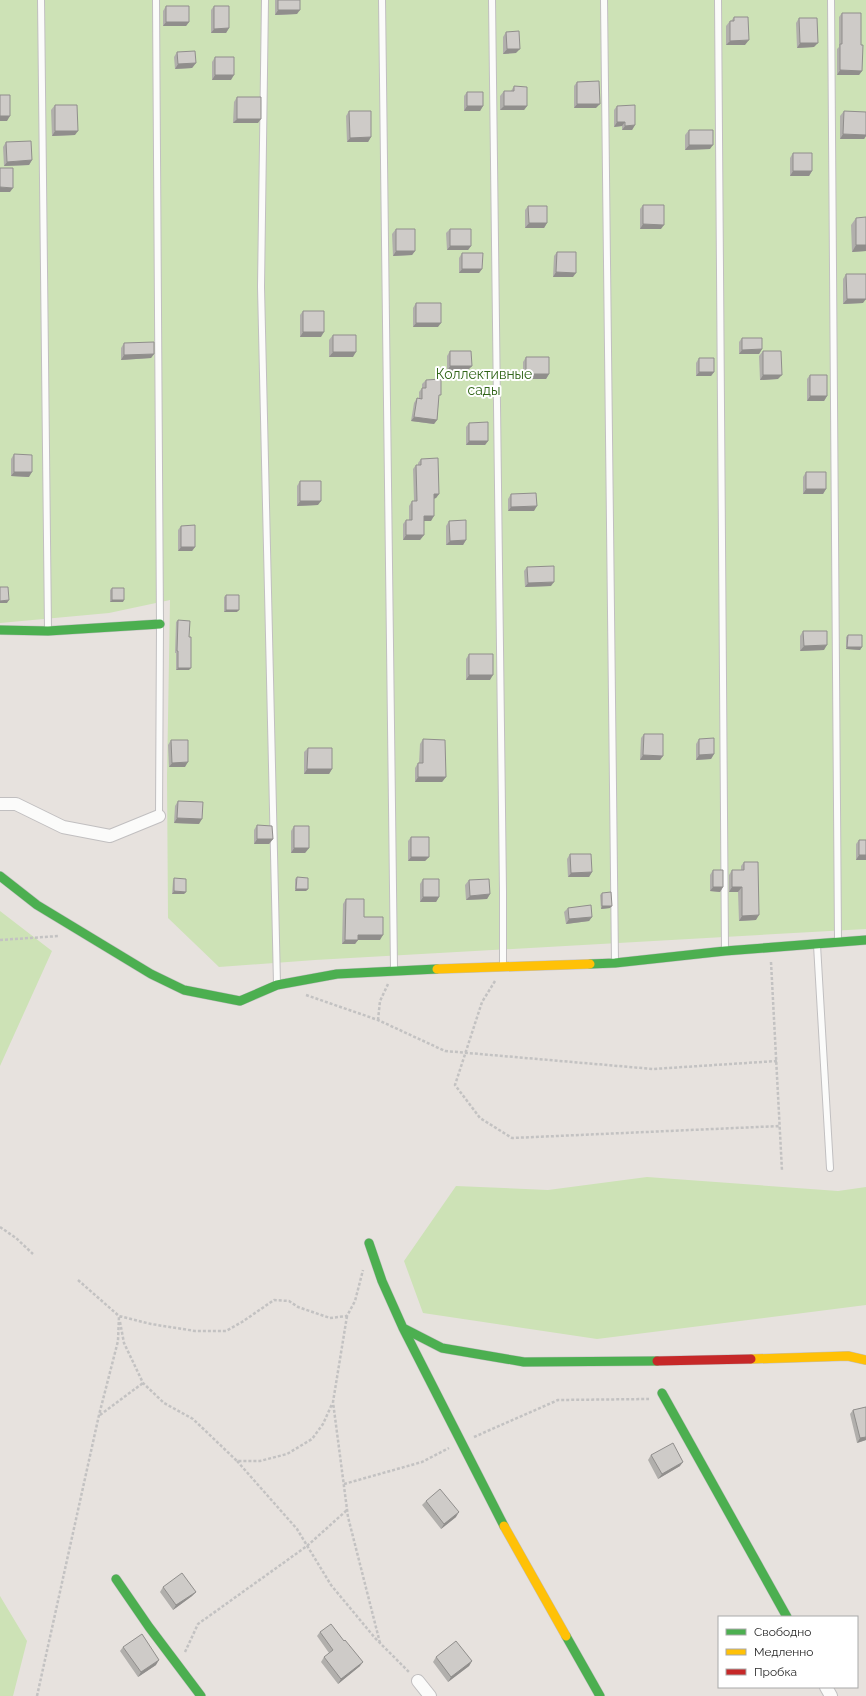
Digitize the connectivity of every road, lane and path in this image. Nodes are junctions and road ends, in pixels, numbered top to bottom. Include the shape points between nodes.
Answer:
1 (42, 0) edge
2 (156, 0) edge
3 (265, 0) edge
4 (382, 0) edge
5 (492, 0) edge
6 (604, 0) edge
7 (718, 0) edge
8 (831, 0) edge
9 (160, 624) junction
10 (0, 630) edge
11 (48, 631) junction
12 (0, 804) edge
13 (158, 816) joint
14 (0, 876) edge
15 (64, 937) dead end
16 (0, 940) edge
17 (866, 940) edge
18 (838, 943) junction
19 (816, 945) junction
20 (770, 948) junction
21 (725, 951) junction
22 (615, 963) junction
23 (503, 966) junction
24 (394, 970) junction
25 (277, 986) junction
26 (300, 993) dead end
27 (378, 1020) junction
28 (465, 1053) junction
29 (777, 1061) junction
30 (780, 1126) junction
31 (830, 1168) dead end
32 (782, 1171) dead end
33 (0, 1227) edge
34 (369, 1243) dead end
35 (33, 1254) dead end
36 (364, 1266) dead end
37 (78, 1280) dead end
38 (119, 1316) junction
39 (347, 1316) junction
40 (403, 1328) junction
41 (866, 1360) edge
42 (144, 1383) junction
43 (662, 1393) joint
44 (333, 1402) junction
45 (99, 1415) junction
46 (462, 1442) junction
47 (237, 1461) junction
48 (344, 1484) junction
49 (348, 1510) junction
50 (307, 1546) junction
51 (116, 1579) dead end
52 (786, 1616) edge
53 (380, 1643) junction
54 (179, 1667) junction
55 (418, 1681) joint
56 (37, 1696) edge
57 (201, 1696) edge
58 (430, 1696) edge
59 (600, 1696) edge

1 - 11 lane
2 - 9 lane
3 - 25 lane via 261,287
4 - 24 lane
5 - 23 lane
6 - 22 lane
7 - 21 lane
8 - 18 lane
9 - 11 street
9 - 13 lane
10 - 11 street
12 - 13 street via 16,804 63,827 110,836
14 - 25 street via 37,905 151,974 184,990 240,1001
15 - 16 path
17 - 18 street
18 - 19 street
19 - 20 street
19 - 31 lane
20 - 21 street
20 - 29 path
21 - 22 street
22 - 23 street
23 - 24 street
23 - 28 path via 482,1002
24 - 25 street via 337,974
24 - 27 path via 380,1001
26 - 27 path
27 - 28 path via 445,1051
28 - 29 path via 653,1070
28 - 30 path via 455,1085 480,1118 512,1138
29 - 30 path
30 - 32 path
33 - 35 path
34 - 40 street via 382,1281
36 - 39 path via 355,1301
37 - 38 path
38 - 39 path via 195,1331 226,1331 274,1300 288,1301 330,1318
38 - 42 path via 124,1342
38 - 45 path via 118,1340
39 - 44 path
40 - 41 street via 442,1348 524,1362 688,1361 848,1356
40 - 46 street
42 - 45 path
42 - 47 path via 164,1403 193,1419
43 - 46 path via 656,1399 558,1400
43 - 52 street
44 - 47 path via 323,1424 312,1439 287,1454 260,1461
44 - 48 path
45 - 56 path
46 - 48 path via 422,1462
46 - 59 street via 503,1522
47 - 50 path via 297,1529
48 - 49 path
49 - 50 path
49 - 53 path
50 - 53 path via 331,1585
50 - 54 path via 198,1624
51 - 54 street
53 - 55 path
54 - 57 street
55 - 58 street

